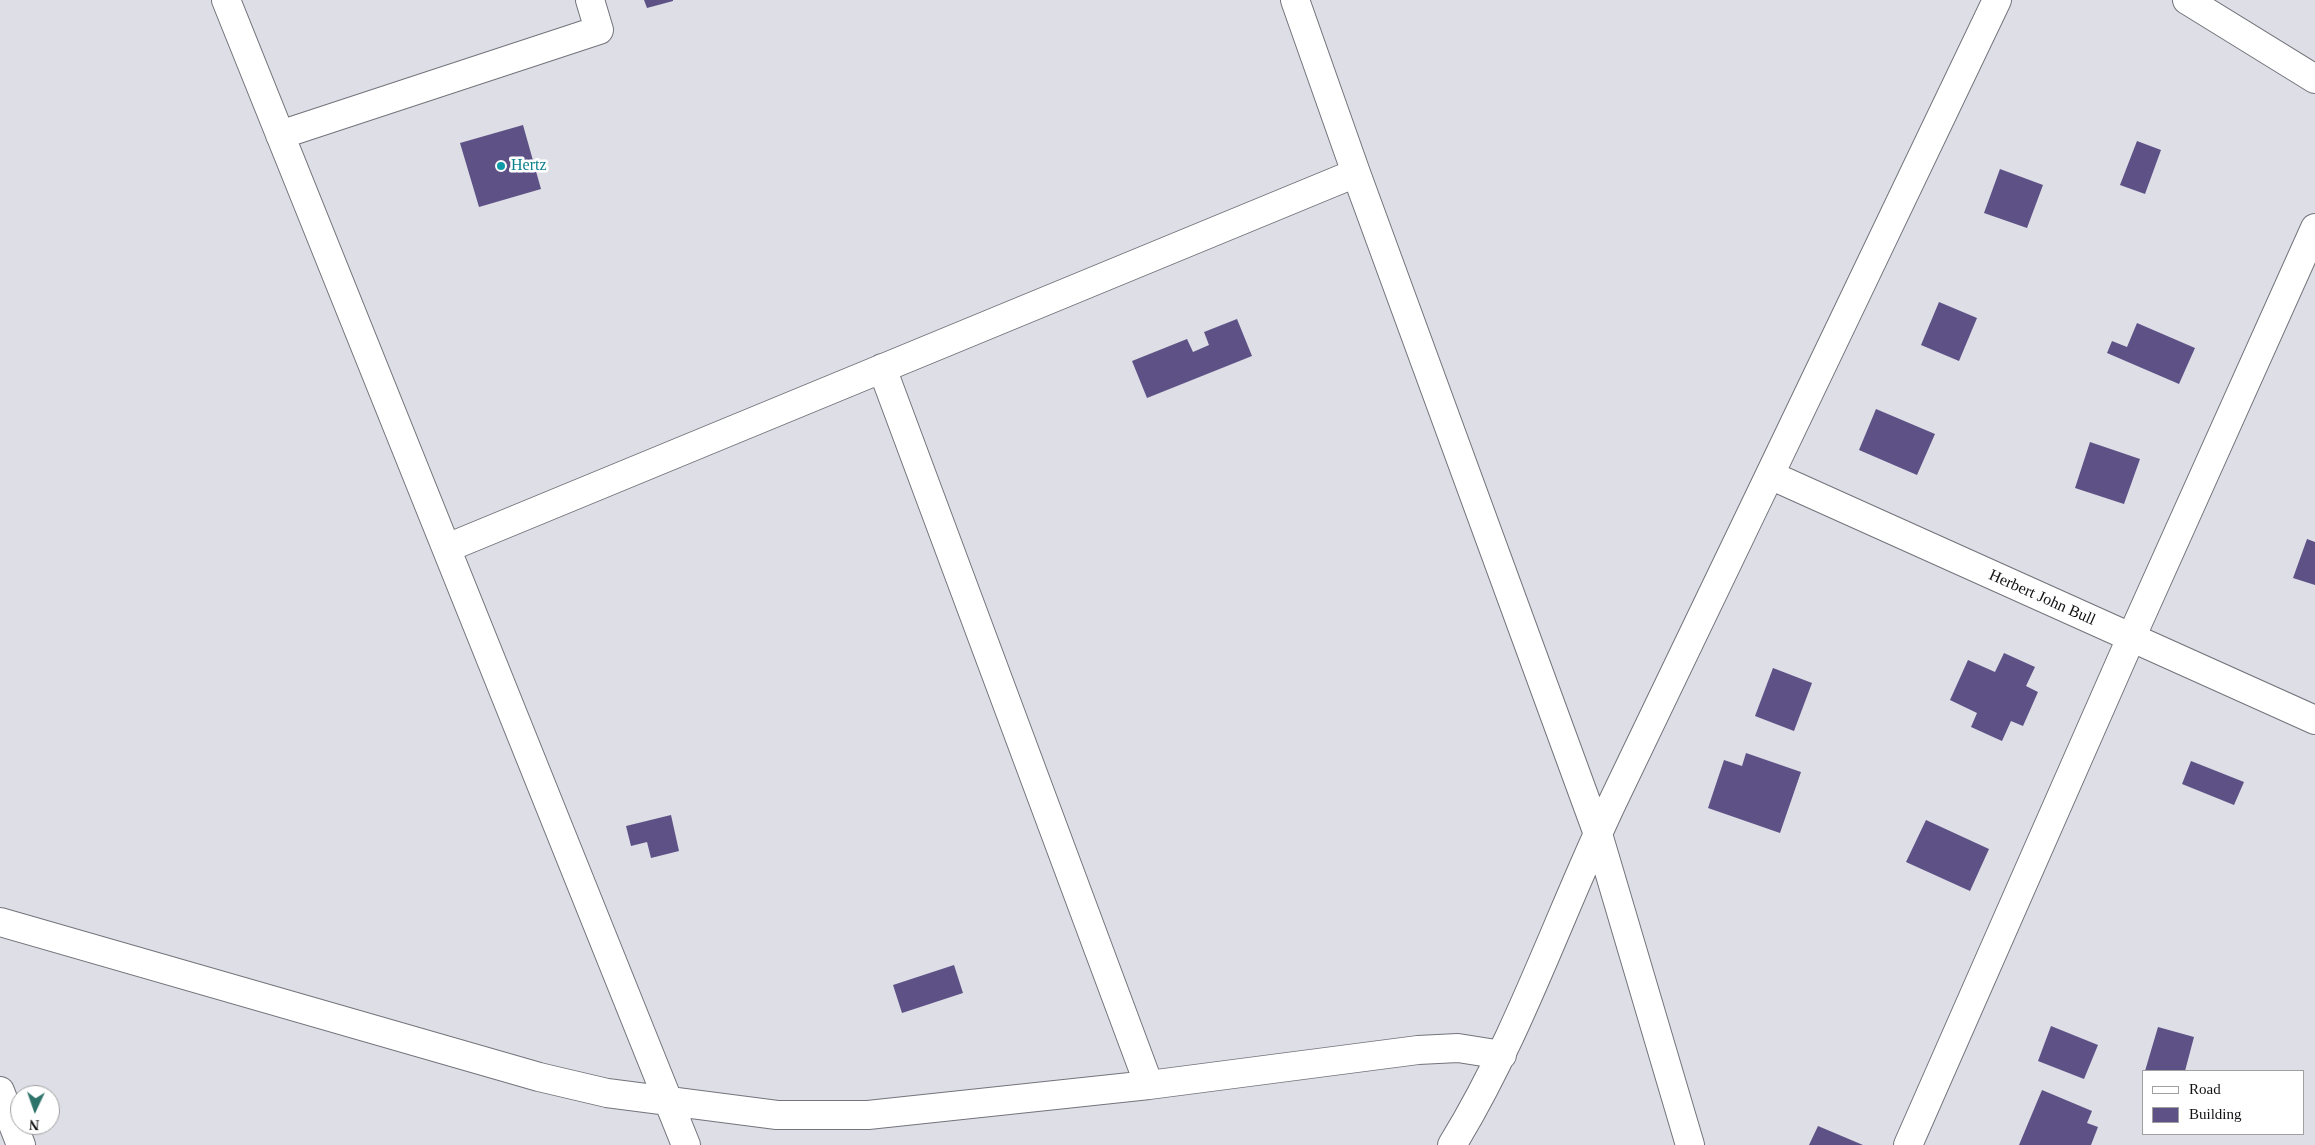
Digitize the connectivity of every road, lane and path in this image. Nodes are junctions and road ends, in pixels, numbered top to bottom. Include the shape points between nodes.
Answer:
1 (226, 0) edge
2 (590, 0) edge
3 (1295, 0) edge
4 (1997, 0) edge
5 (2186, 0) edge
6 (2315, 79) edge
7 (280, 135) junction
8 (1356, 173) junction
9 (2315, 228) edge
10 (882, 368) junction
11 (1770, 475) junction
12 (447, 548) junction
13 (2131, 638) junction
14 (2315, 720) edge
15 (1598, 834) junction
16 (0, 922) edge
17 (1502, 1054) junction
18 (1149, 1085) junction
19 (0, 1091) edge
20 (668, 1102) junction
21 (21, 1145) edge
22 (686, 1145) edge
23 (1452, 1145) edge
24 (1690, 1145) edge
25 (1908, 1145) edge

1 - 7 street
2 - 7 street via 599,30
3 - 8 street
4 - 11 street
5 - 6 street
7 - 12 street
8 - 10 street
8 - 15 street
9 - 13 street
10 - 12 street
10 - 18 street
11 - 13 street, Herbert John Bull
11 - 15 street
12 - 20 street
13 - 14 street, Herbert John Bull
13 - 25 street
15 - 17 street
15 - 24 street
16 - 20 street via 539,1077 608,1093
17 - 18 street via 1458,1048 1418,1050
17 - 23 street
18 - 20 street via 868,1115 777,1115
19 - 21 street
20 - 22 street

